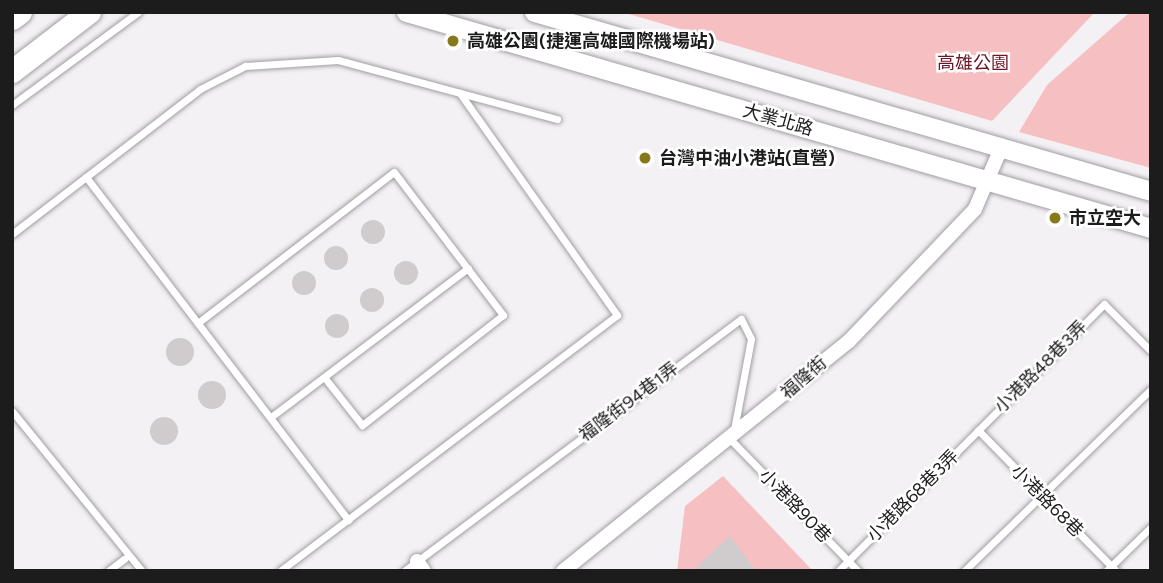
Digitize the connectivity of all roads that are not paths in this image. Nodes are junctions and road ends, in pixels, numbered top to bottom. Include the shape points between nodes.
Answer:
1 (20, 12) edge
2 (89, 12) edge
3 (138, 12) edge
4 (406, 12) edge
5 (534, 12) edge
6 (12, 18) edge
7 (12, 71) edge
8 (460, 93) junction
9 (12, 105) edge
10 (556, 119) dead end
11 (1002, 146) junction
12 (86, 177) junction
13 (987, 180) junction
14 (1151, 191) edge
15 (1151, 228) edge
16 (12, 234) edge
17 (468, 268) junction
18 (199, 322) junction
19 (1151, 351) edge
20 (324, 377) junction
21 (1151, 389) edge
22 (12, 411) edge
23 (271, 417) junction
24 (978, 430) junction
25 (732, 441) junction
26 (1042, 495) junction
27 (348, 520) junction
28 (1151, 527) edge
29 (125, 558) junction
30 (848, 561) junction
31 (421, 566) edge
32 (1111, 569) edge
33 (108, 571) edge
34 (142, 571) edge
35 (280, 571) edge
36 (404, 571) edge
37 (563, 571) edge
38 (838, 571) edge
39 (858, 571) edge
40 (964, 571) edge

1 - 6 main road
2 - 7 main road
3 - 9 lane
4 - 13 street, 大業北路
5 - 11 street, 大業北路
8 - 10 lane
8 - 12 lane via 338,60 245,66 200,89
8 - 27 lane via 617,315
11 - 13 street, 福隆街
11 - 14 street, 大業北路
12 - 16 lane
12 - 18 lane
13 - 15 street, 大業北路
13 - 25 street, 福隆街 via 975,209 849,341
17 - 18 lane via 394,172
17 - 20 lane
17 - 20 lane via 503,315 362,425
18 - 23 lane
19 - 24 lane, 小港路48巷3弄 via 1104,304
20 - 23 lane
21 - 26 lane
22 - 29 lane
23 - 27 lane
24 - 26 lane, 小港路68巷
24 - 30 lane, 小港路68巷3弄
25 - 30 lane, 小港路90巷
25 - 31 lane, 福隆街94巷1弄 via 751,339 741,319
25 - 37 street, 福隆街
26 - 32 lane, 小港路68巷
26 - 40 lane
27 - 35 lane
28 - 32 lane
29 - 33 lane
29 - 34 lane
30 - 38 lane, 小港路68巷3弄
30 - 39 lane, 小港路90巷
31 - 36 lane

